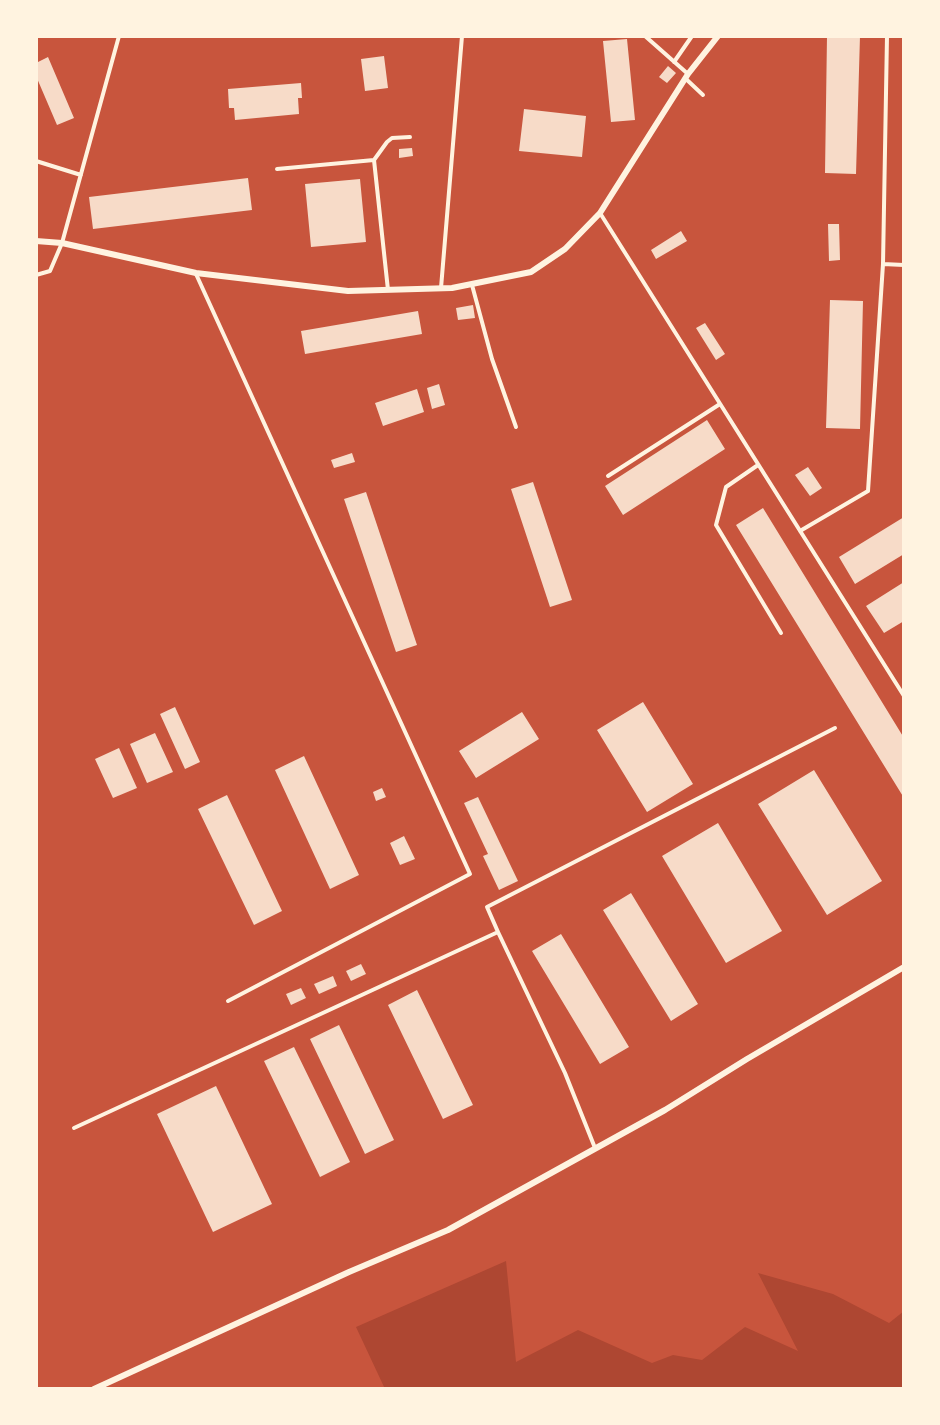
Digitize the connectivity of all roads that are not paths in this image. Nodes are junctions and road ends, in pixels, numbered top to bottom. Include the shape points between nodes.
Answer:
1 (119, 36) edge
2 (462, 36) edge
3 (645, 36) edge
4 (692, 36) edge
5 (717, 36) edge
6 (887, 36) edge
7 (674, 62) junction
8 (686, 76) junction
9 (703, 95) dead end
10 (410, 137) dead end
11 (374, 160) junction
12 (36, 161) edge
13 (277, 169) dead end
14 (81, 176) junction
15 (600, 213) junction
16 (36, 241) edge
17 (62, 243) junction
18 (883, 264) junction
19 (904, 265) edge
20 (196, 273) junction
21 (36, 275) edge
22 (472, 284) junction
23 (441, 288) junction
24 (388, 290) junction
25 (720, 404) junction
26 (516, 428) dead end
27 (758, 465) junction
28 (608, 476) dead end
29 (800, 531) junction
30 (781, 633) dead end
31 (904, 696) edge
32 (835, 728) dead end
33 (498, 932) junction
34 (904, 968) edge
35 (228, 1001) dead end
36 (74, 1128) dead end
37 (596, 1148) junction
38 (110, 1386) edge
39 (94, 1389) edge

1 - 14 lane
2 - 23 lane
3 - 7 lane
4 - 7 lane
5 - 8 street
6 - 18 lane
7 - 8 lane
8 - 9 lane
8 - 15 street
10 - 11 lane via 393,138
11 - 13 lane
11 - 24 lane
12 - 14 lane
14 - 17 lane
15 - 22 street via 565,249 531,272
15 - 25 lane
16 - 17 street
17 - 20 street
17 - 21 lane via 50,271
18 - 19 lane
18 - 29 lane via 868,491
20 - 24 street via 348,291
20 - 35 lane via 470,874
22 - 23 street
22 - 26 lane
23 - 24 street
25 - 27 lane
25 - 28 lane
27 - 29 lane
27 - 30 lane via 726,488 717,525
29 - 31 lane
32 - 33 lane via 487,907
33 - 36 lane
33 - 37 lane
34 - 37 street
37 - 38 street via 448,1230 349,1272
38 - 39 street

